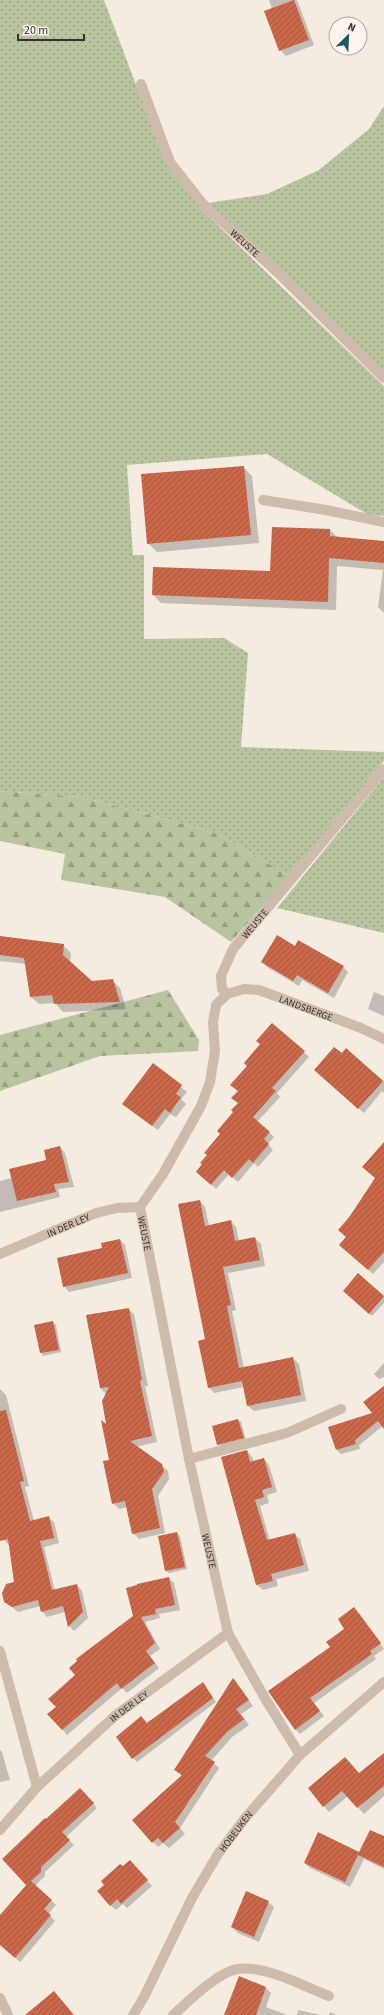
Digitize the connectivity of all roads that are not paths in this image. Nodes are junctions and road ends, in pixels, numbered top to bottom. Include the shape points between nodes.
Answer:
1 (141, 84) dead end
2 (384, 378) edge
3 (263, 500) dead end
4 (384, 522) edge
5 (384, 769) edge
6 (226, 994) junction
7 (384, 1039) edge
8 (140, 1207) junction
9 (0, 1254) edge
10 (341, 1409) dead end
11 (189, 1459) junction
12 (228, 1633) junction
13 (0, 1651) edge
14 (384, 1682) edge
15 (300, 1755) junction
16 (37, 1787) junction
17 (0, 1830) edge
18 (329, 1996) dead end
19 (0, 1998) edge
20 (8, 2015) edge
21 (133, 2015) edge
22 (173, 2015) edge

1 - 2 street, WEUSTE via 170,162 203,204 277,272
3 - 4 street
5 - 6 street, WEUSTE via 233,949 221,976 222,989
6 - 7 street, LANDSBERGE via 244,989 259,990
6 - 8 street, WEUSTE via 216,1005 213,1022 215,1051 201,1106 163,1174
8 - 9 street, IN DER LEY via 116,1208 96,1213
8 - 11 street, WEUSTE
10 - 11 street via 287,1434
11 - 12 street, WEUSTE
12 - 15 street, WEUSTE
12 - 16 street, IN DER LEY via 116,1715
13 - 16 street
14 - 15 street, HOBEUKEN
15 - 21 street, HOBEUKEN via 246,1817 218,1854 192,1898
16 - 17 street, IN DER LEY
18 - 22 street via 258,1969 237,1969 215,1980
19 - 20 street

